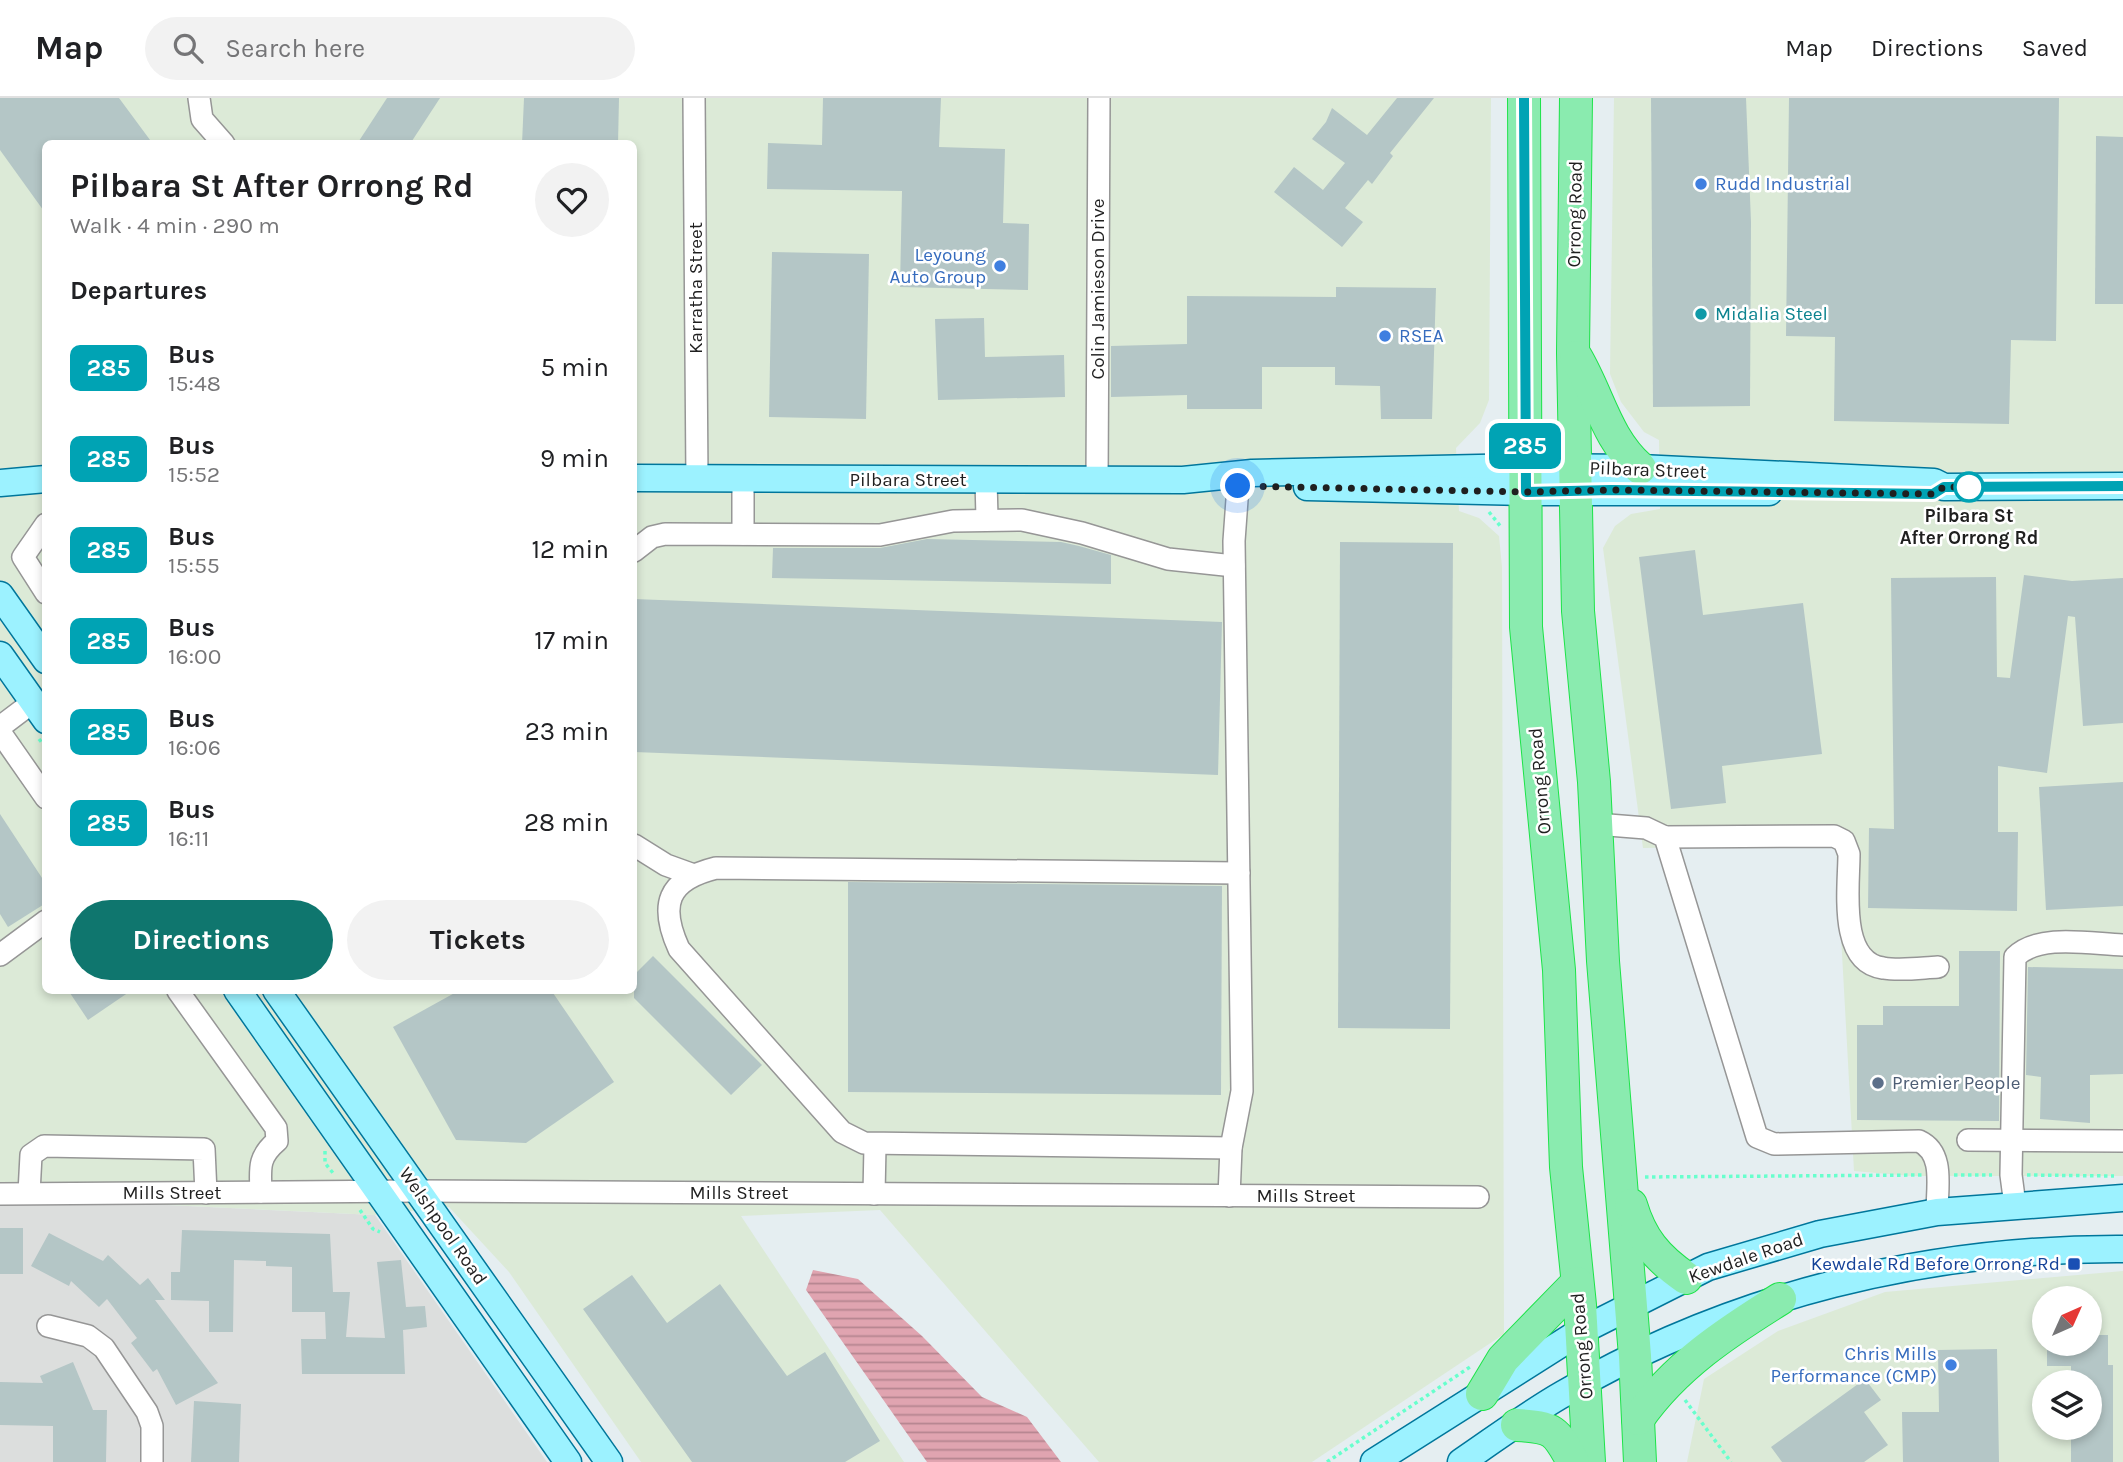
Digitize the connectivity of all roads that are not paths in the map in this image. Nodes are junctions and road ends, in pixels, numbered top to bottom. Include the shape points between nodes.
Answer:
1 (199, 98) edge
2 (694, 98) edge
3 (1099, 98) edge
4 (1524, 98) edge
5 (1576, 98) edge
6 (220, 140) edge
7 (1573, 353) junction
8 (1640, 468) junction
9 (637, 478) edge
10 (697, 478) junction
11 (42, 479) edge
12 (1575, 479) junction
13 (743, 480) junction
14 (986, 480) junction
15 (1183, 480) junction
16 (1525, 480) junction
17 (1097, 481) junction
18 (0, 482) edge
19 (1238, 486) junction
20 (2123, 486) edge
21 (1944, 487) junction
22 (987, 518) junction
23 (42, 530) edge
24 (743, 534) junction
25 (637, 549) edge
26 (1234, 566) junction
27 (42, 587) edge
28 (0, 595) edge
29 (42, 654) edge
30 (0, 655) edge
31 (39, 711) edge
32 (0, 730) edge
33 (42, 792) edge
34 (1596, 824) junction
35 (1665, 837) junction
36 (637, 847) edge
37 (1238, 873) junction
38 (691, 874) junction
39 (42, 924) edge
40 (2123, 945) edge
41 (0, 955) edge
42 (1938, 967) dead end
43 (180, 994) edge
44 (240, 994) edge
45 (279, 994) edge
46 (1968, 1140) dead end
47 (2011, 1140) junction
48 (2123, 1141) edge
49 (875, 1146) junction
50 (1231, 1148) junction
51 (1620, 1166) junction
52 (419, 1191) junction
53 (261, 1192) junction
54 (379, 1192) junction
55 (29, 1193) junction
56 (206, 1193) junction
57 (0, 1194) edge
58 (874, 1194) junction
59 (1228, 1196) junction
60 (1479, 1197) dead end
61 (2123, 1198) edge
62 (2015, 1205) junction
63 (1937, 1212) junction
64 (2123, 1249) edge
65 (1686, 1278) junction
66 (1577, 1283) junction
67 (1780, 1298) junction
68 (1629, 1307) junction
69 (48, 1326) dead end
70 (1581, 1332) junction
71 (1635, 1356) junction
72 (1585, 1381) junction
73 (1482, 1394) junction
74 (1638, 1419) junction
75 (1517, 1424) junction
76 (152, 1462) edge
77 (568, 1462) edge
78 (609, 1462) edge
79 (1374, 1462) edge
80 (1461, 1462) edge
81 (1573, 1462) edge
82 (1589, 1462) edge
83 (1640, 1462) edge

1 - 6 street via 202,119
2 - 10 street, Karratha Street
3 - 17 street, Colin Jamieson Drive
4 - 16 highway, Orrong Road
5 - 7 highway, Orrong Road
7 - 8 highway via 1594,387 1616,443
7 - 12 highway, Orrong Road
8 - 12 main road, Pilbara Street
8 - 21 main road, Pilbara Street via 1934,482
9 - 10 main road, Pilbara Street
10 - 13 main road, Pilbara Street
11 - 18 main road
12 - 16 main road, Pilbara Street
12 - 21 main road, Pilbara Street via 1933,494
12 - 34 highway, Orrong Road via 1578,611
13 - 14 main road, Pilbara Street
13 - 24 street
14 - 17 main road, Pilbara Street
14 - 22 street
15 - 16 main road, Pilbara Street via 1252,472
15 - 17 main road, Pilbara Street
15 - 19 main road, Pilbara Street
16 - 19 main road, Pilbara Street
16 - 66 highway, Orrong Road via 1527,626 1559,970 1566,1167
19 - 26 street
20 - 21 main road, Pilbara Street
22 - 24 street via 932,523 880,535
22 - 26 street via 1050,525 1168,559
23 - 27 street via 23,557
24 - 25 street via 666,534 652,537
26 - 37 street
28 - 29 main road
30 - 31 main road
31 - 32 street
32 - 33 street
34 - 35 street via 1646,828
34 - 51 highway, Orrong Road
35 - 42 street via 1834,836 1844,841 1849,854 1851,941 1863,959 1881,968
35 - 63 street via 1757,1138 1774,1143 1919,1141 1936,1156
36 - 38 street
37 - 38 street via 716,868
37 - 50 street via 1242,1091
38 - 49 street via 675,889 668,907 669,927 679,949 842,1132
39 - 41 street
40 - 47 street via 2043,944 2030,946 2015,957
43 - 53 street via 276,1128 277,1140 259,1162
44 - 54 main road, Welshpool Road
45 - 52 main road, Welshpool Road
46 - 47 street
47 - 48 street
47 - 62 street
49 - 50 street
49 - 58 street
50 - 59 street
51 - 65 highway via 1647,1243
51 - 68 highway, Orrong Road
52 - 54 street, Mills Street
52 - 58 street, Mills Street
52 - 78 main road, Welshpool Road
53 - 54 street, Mills Street
53 - 56 street, Mills Street
54 - 77 main road, Welshpool Road
55 - 56 street, Mills Street
55 - 56 street via 31,1155 44,1146 204,1149
55 - 57 street, Mills Street
58 - 59 street, Mills Street
59 - 60 street, Mills Street
61 - 62 main road, Kewdale Road
62 - 63 main road, Kewdale Road
63 - 65 main road, Kewdale Road via 1820,1234
64 - 67 main road via 1964,1257 1878,1272
65 - 68 main road, Kewdale Road
66 - 70 highway, Orrong Road
66 - 73 highway via 1503,1359
67 - 71 main road via 1730,1313
67 - 74 highway via 1731,1329 1667,1381
68 - 70 main road, Kewdale Road
68 - 71 highway, Orrong Road
69 - 76 street via 88,1336 104,1348 147,1412 152,1426
70 - 72 highway, Orrong Road
70 - 73 main road, Kewdale Road
71 - 72 main road
71 - 74 highway, Orrong Road
72 - 75 main road
72 - 82 highway, Orrong Road
73 - 79 main road, Kewdale Road
74 - 83 highway, Orrong Road
75 - 80 main road
75 - 81 highway via 1545,1426 1562,1441

